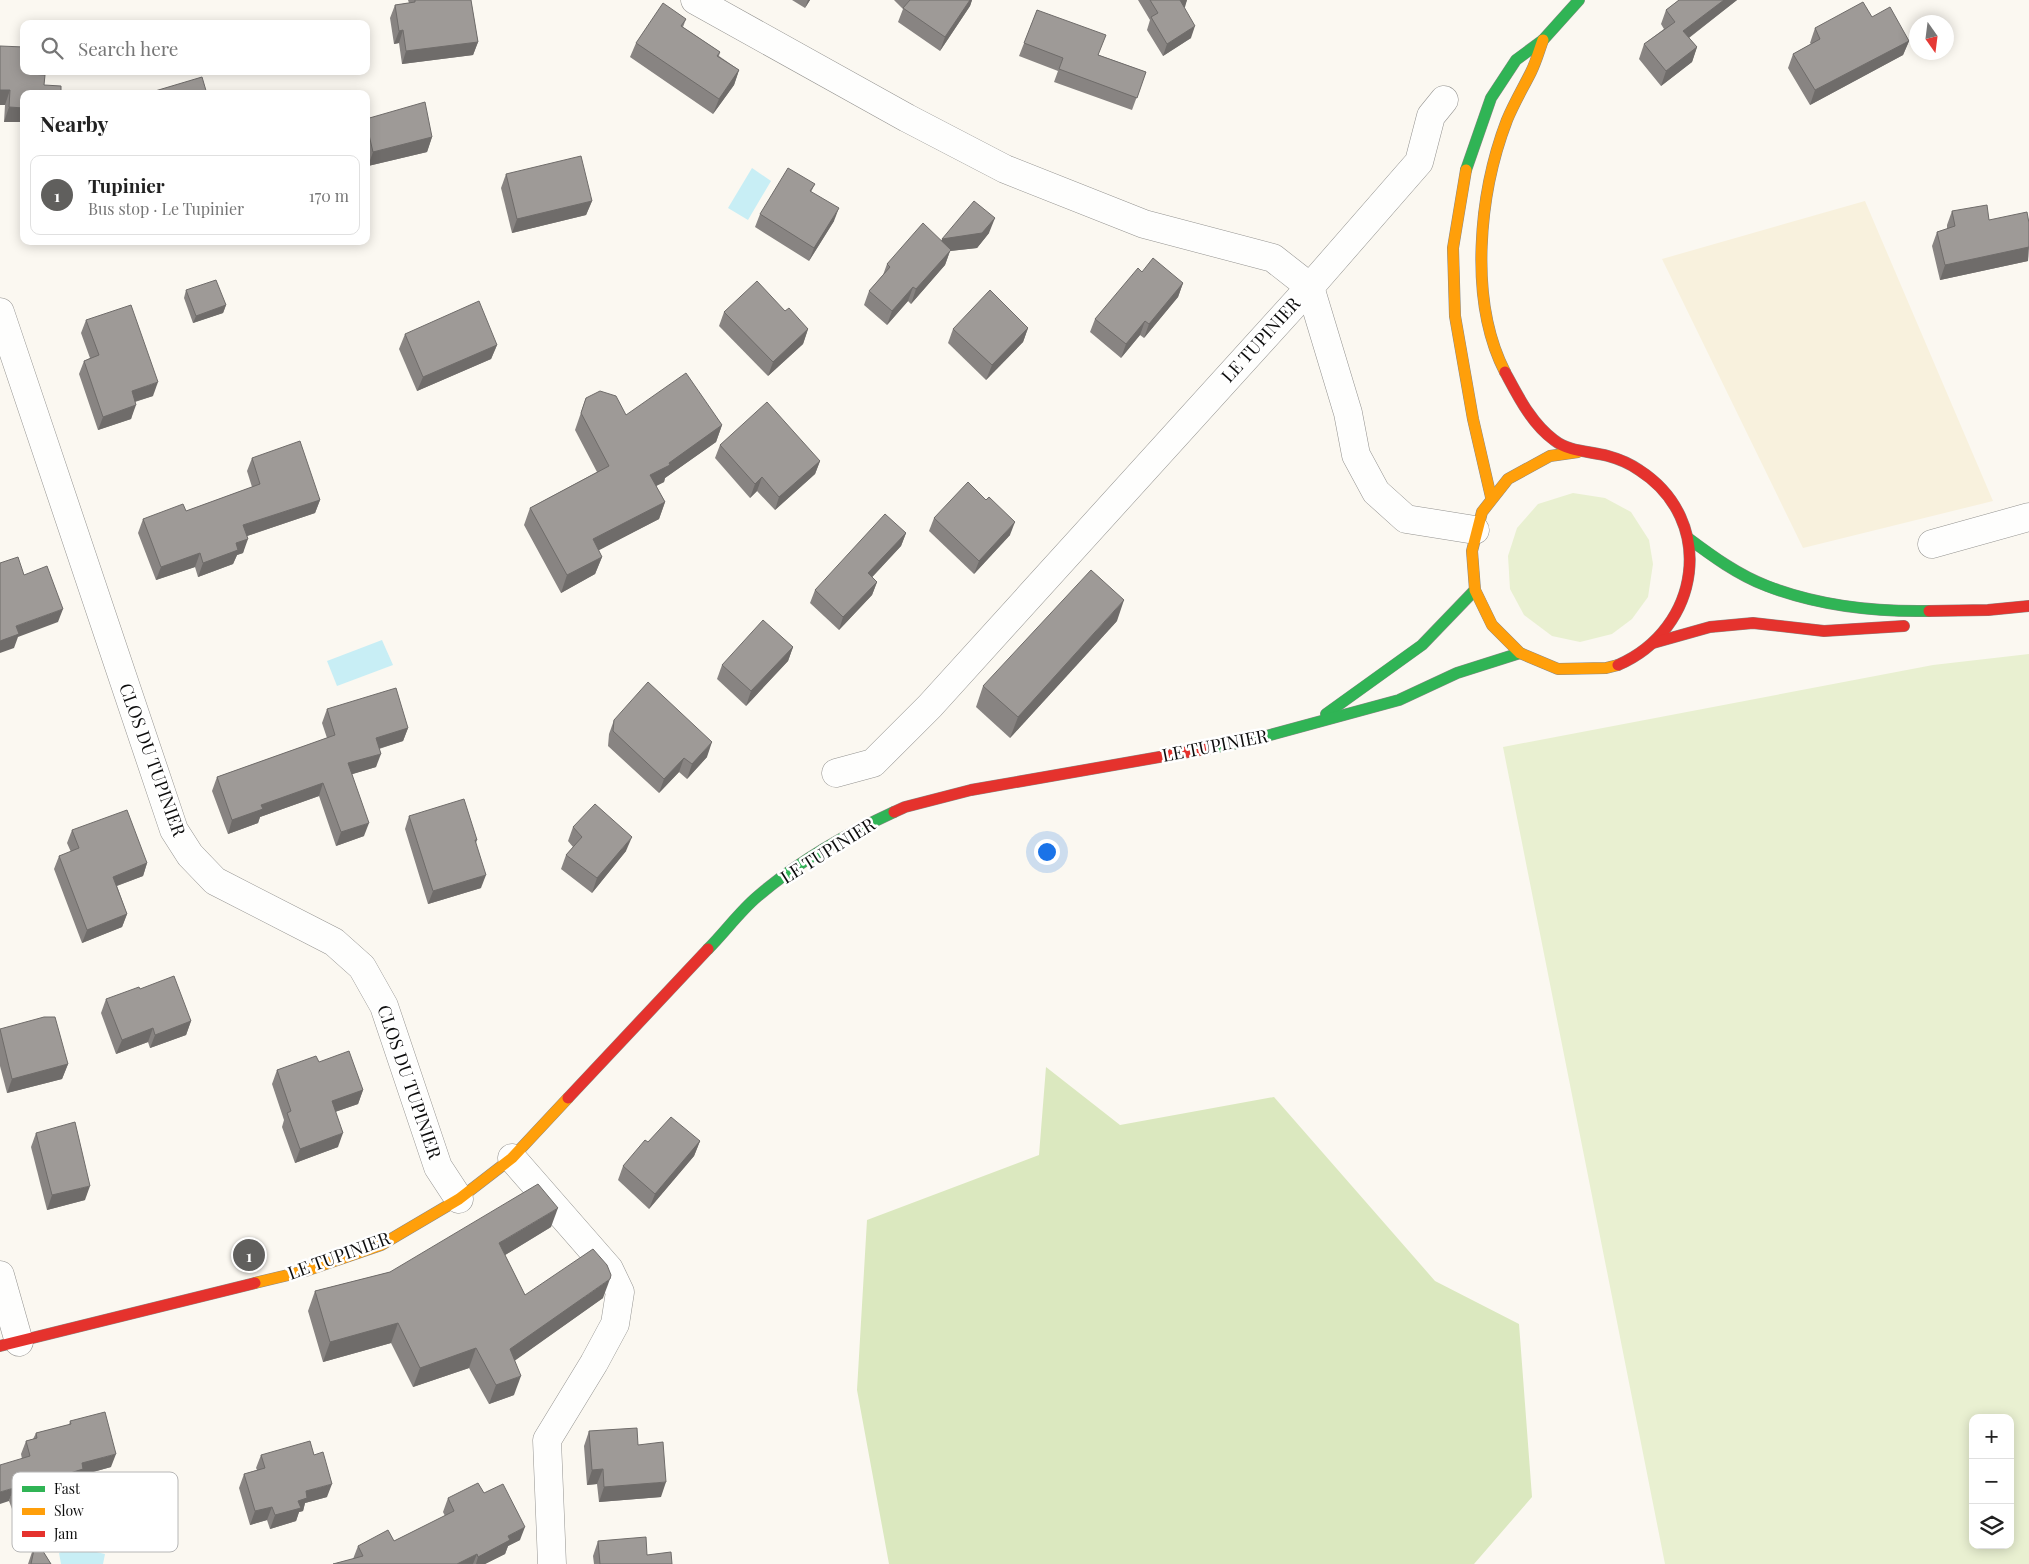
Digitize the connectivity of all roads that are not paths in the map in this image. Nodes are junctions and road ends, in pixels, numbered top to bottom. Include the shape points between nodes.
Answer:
1 (695, 0) edge
2 (1579, 0) edge
3 (1543, 40) junction
4 (1444, 100) dead end
5 (1310, 287) junction
6 (0, 312) edge
7 (1578, 452) junction
8 (1492, 498) junction
9 (2029, 516) edge
10 (1475, 530) junction
11 (1688, 538) junction
12 (1932, 544) dead end
13 (1474, 591) junction
14 (2029, 606) edge
15 (1988, 610) junction
16 (1653, 643) junction
17 (1520, 653) junction
18 (1310, 725) junction
19 (836, 773) dead end
20 (512, 1158) junction
21 (458, 1199) junction
22 (0, 1274) edge
23 (10, 1344) edge
24 (552, 1564) edge

1 - 5 street via 1004,169 1144,224 1273,258
2 - 3 main road
3 - 7 main road via 1517,96 1497,151 1483,237 1482,287 1491,336 1507,378 1540,427 1556,442
3 - 8 main road via 1516,60 1491,98 1462,179 1453,248 1459,344
4 - 5 street, LE TUPINIER via 1431,116 1419,162
5 - 10 street via 1348,413 1356,455 1376,492 1406,519
5 - 19 street, LE TUPINIER via 930,706 873,763
6 - 21 street, CLOS DU TUPINIER via 174,830 190,855 215,881 334,942 362,967 384,1006 438,1166
7 - 8 main road via 1553,455 1530,464 1508,479
7 - 11 main road via 1616,458 1649,476 1674,504
8 - 10 main road
9 - 12 street
10 - 13 main road via 1470,561
11 - 15 main road via 1719,561 1766,586 1816,601 1893,612
11 - 16 main road via 1689,577 1677,613
13 - 17 main road via 1484,615 1499,636
13 - 18 main road via 1422,645
14 - 15 main road
15 - 16 main road via 1890,628 1824,630 1753,622 1710,627
16 - 17 main road via 1634,658 1612,667 1588,671 1564,670 1541,664
17 - 18 main road, LE TUPINIER via 1457,673 1399,700
18 - 20 main road, LE TUPINIER via 1248,741 971,790 905,807 853,831 802,862 757,897
20 - 21 main road, LE TUPINIER
20 - 24 street via 609,1269 620,1292 615,1324 547,1440
21 - 23 main road, LE TUPINIER via 381,1244 305,1271
22 - 23 street

